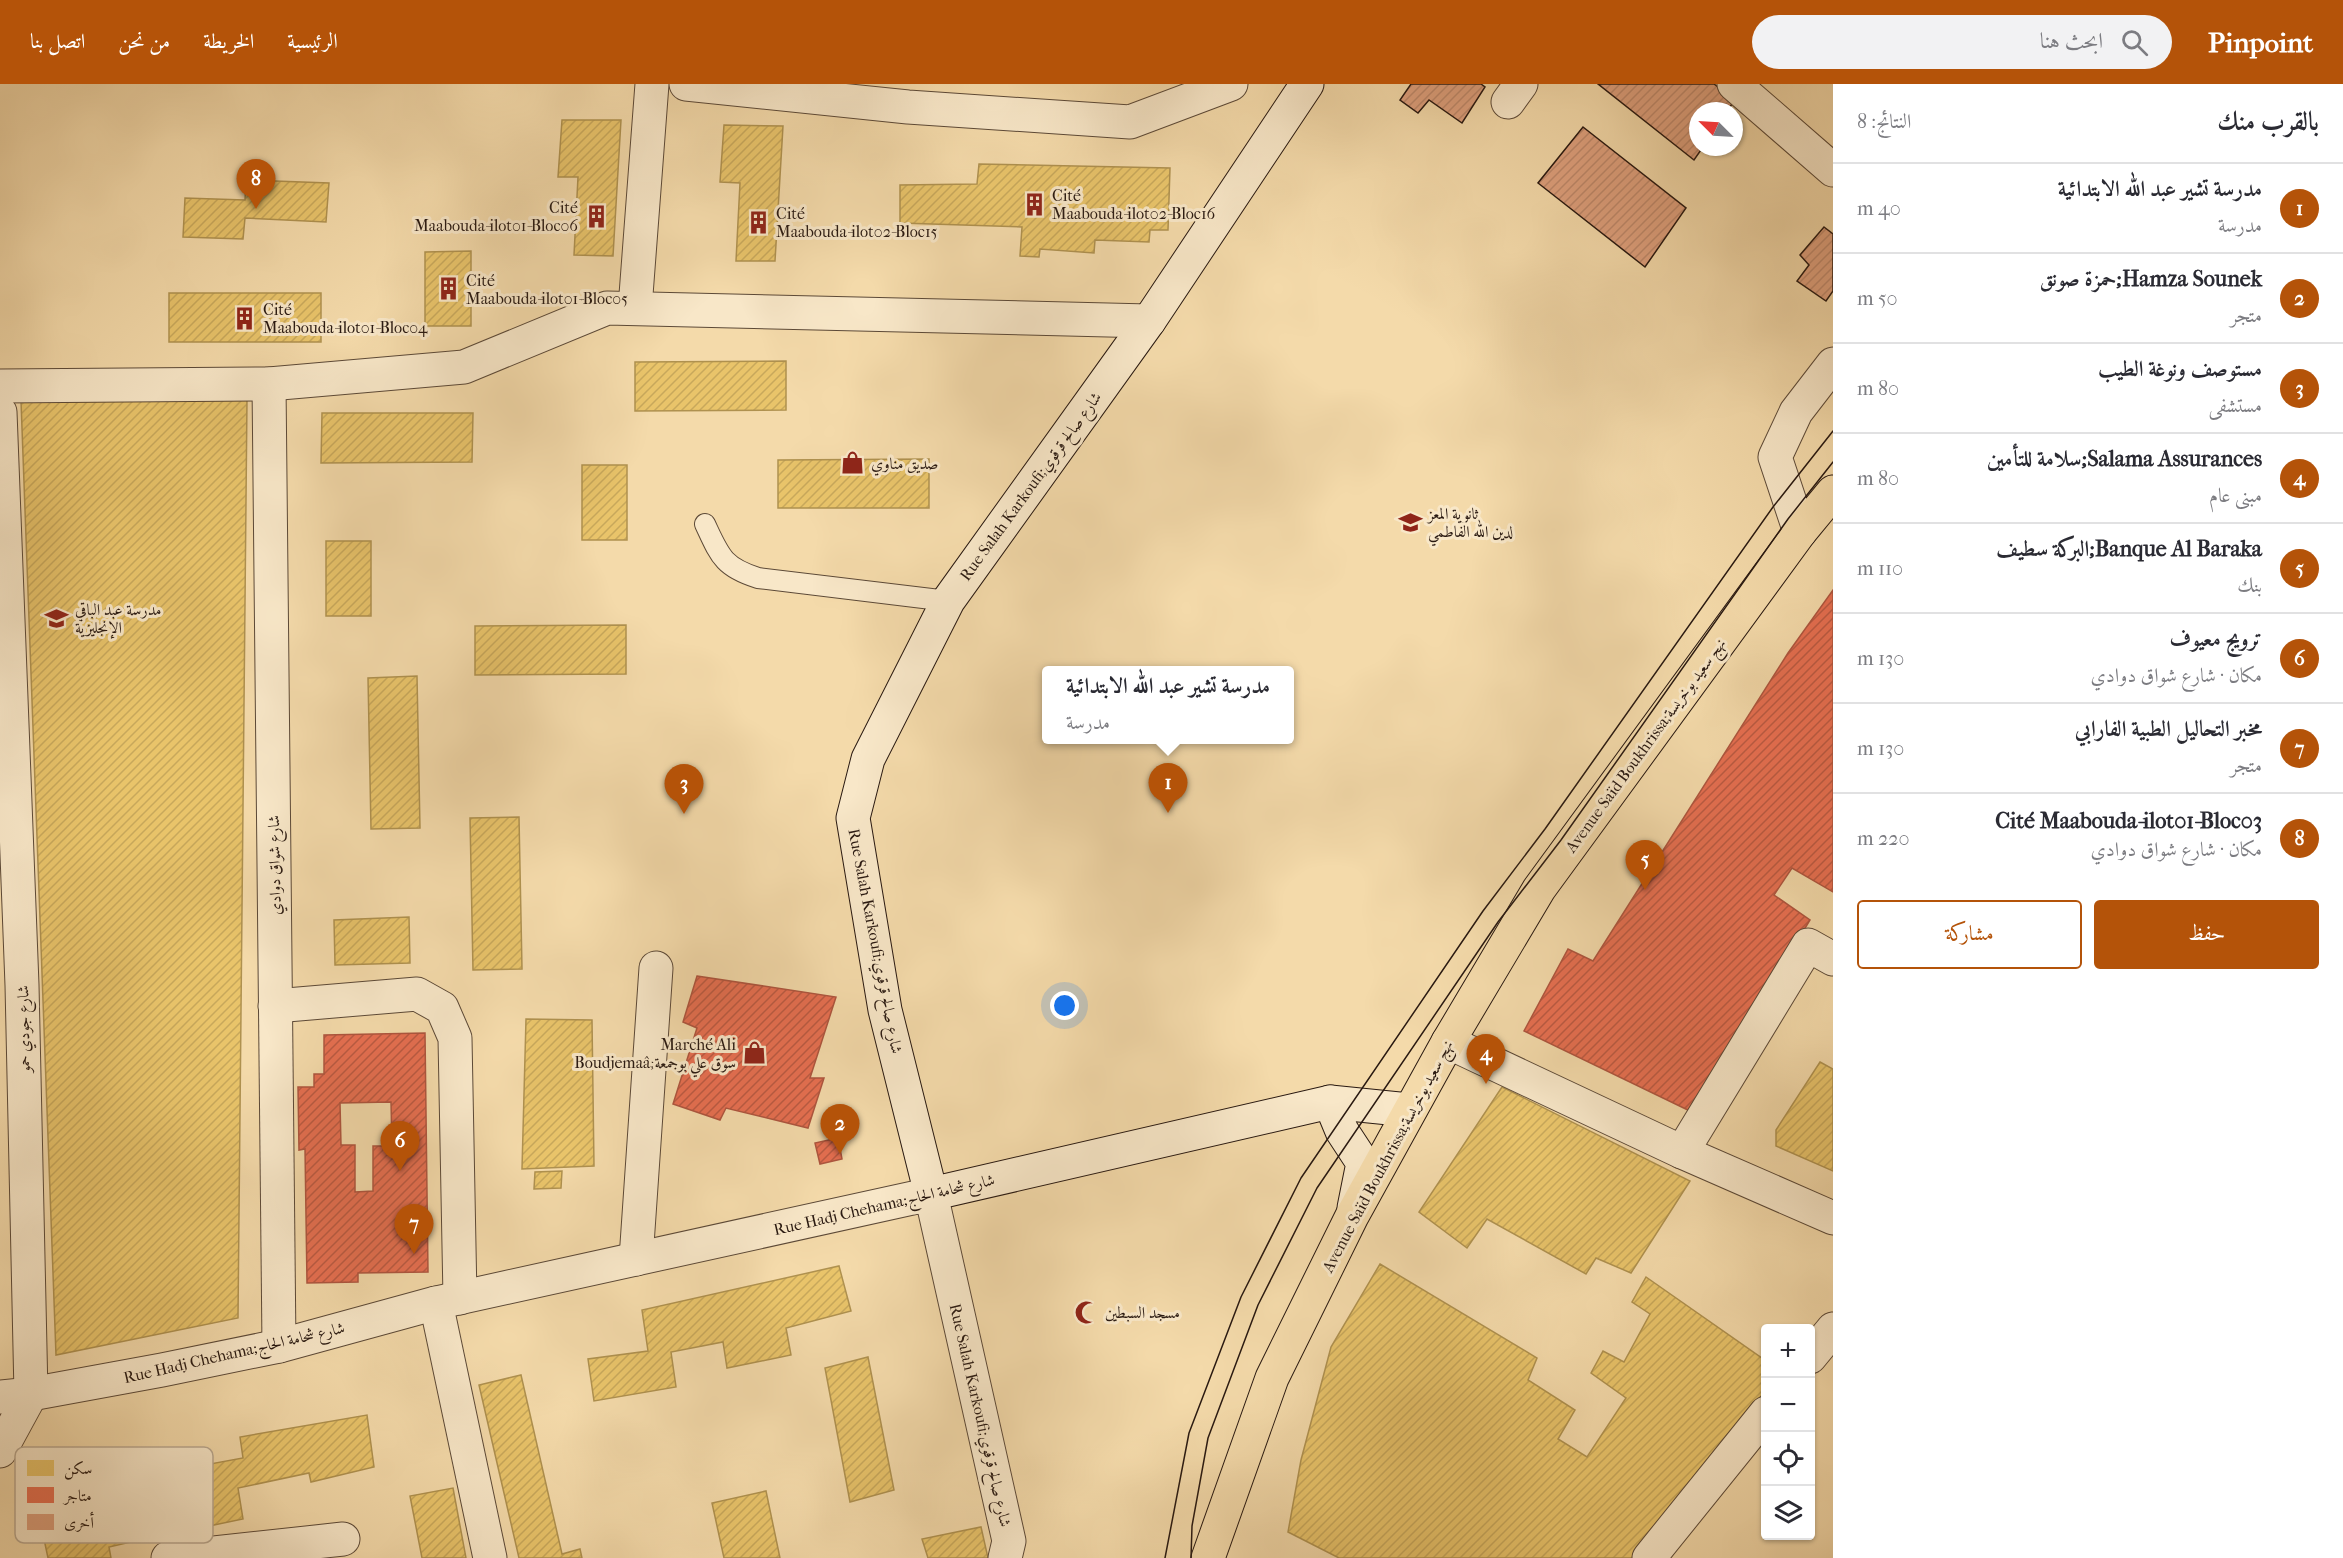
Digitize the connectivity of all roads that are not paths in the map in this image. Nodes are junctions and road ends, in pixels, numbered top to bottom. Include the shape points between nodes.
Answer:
1 (652, 84) edge
2 (686, 84) edge
3 (1231, 84) edge
4 (1307, 84) edge
5 (1734, 84) edge
6 (1833, 170) edge
7 (635, 308) junction
8 (1149, 321) junction
9 (1833, 364) edge
10 (269, 384) junction
11 (0, 386) edge
12 (0, 412) edge
13 (1833, 492) edge
14 (705, 524) dead end
15 (1800, 532) junction
16 (948, 601) junction
17 (1833, 959) edge
18 (657, 968) dead end
19 (275, 1006) junction
20 (1448, 1042) junction
21 (1330, 1102) junction
22 (1409, 1110) junction
23 (1682, 1152) junction
24 (931, 1194) junction
25 (1352, 1216) junction
26 (1833, 1218) edge
27 (636, 1259) junction
28 (448, 1300) junction
29 (1833, 1329) edge
30 (279, 1346) junction
31 (1815, 1351) edge
32 (15, 1396) edge
33 (1761, 1419) edge
34 (0, 1451) edge
35 (344, 1539) dead end
36 (168, 1558) edge
37 (490, 1558) edge
38 (1005, 1558) edge
39 (1208, 1558) edge
40 (1649, 1558) edge

1 - 7 street
2 - 3 street via 908,107 1130,122
4 - 8 street, Rue Salah Karkoufi;شارع صالح قرقوي
5 - 6 street
7 - 8 street
7 - 10 street via 607,308 464,367
8 - 16 street, Rue Salah Karkoufi;شارع صالح قرقوي
9 - 15 street via 1796,412 1775,457
10 - 11 street
10 - 19 street, شارع شواق دوادي
12 - 32 street, شارع جودي حمو via 22,985
13 - 15 main road, Avenue Saïd Boukhrissa;نهج سعيد بوخريسة
14 - 16 lane via 721,558 740,572 758,578
15 - 20 main road, Avenue Saïd Boukhrissa;نهج سعيد بوخريسة via 1539,889
16 - 24 street, Rue Salah Karkoufi;شارع صالح قرقوي via 868,759 853,818 885,1010
17 - 23 street via 1808,945
18 - 27 street
19 - 28 street via 417,994 442,1008 454,1038
19 - 30 street, شارع شواق دوادي
20 - 22 main road, Avenue Saïd Boukhrissa;نهج سعيد بوخريسة
20 - 23 street
21 - 22 street, Rue Hadj Chehama;شارع شحامة الحاج
21 - 24 street, Rue Hadj Chehama;شارع شحامة الحاج
21 - 25 street via 1342,1131 1363,1163
22 - 25 main road, Avenue Saïd Boukhrissa;نهج سعيد بوخريسة
23 - 26 street
24 - 27 street, Rue Hadj Chehama;شارع شحامة الحاج
24 - 38 street, Rue Salah Karkoufi;شارع صالح قرقوي via 1009,1541
25 - 39 main road, Avenue Saïd Boukhrissa;نهج سعيد بوخريسة via 1272,1378
27 - 28 street, Rue Hadj Chehama;شارع شحامة الحاج
28 - 30 street, Rue Hadj Chehama;شارع شحامة الحاج
28 - 37 street
29 - 31 street
30 - 32 street, Rue Hadj Chehama;شارع شحامة الحاج
32 - 34 street
33 - 40 street
35 - 36 street

